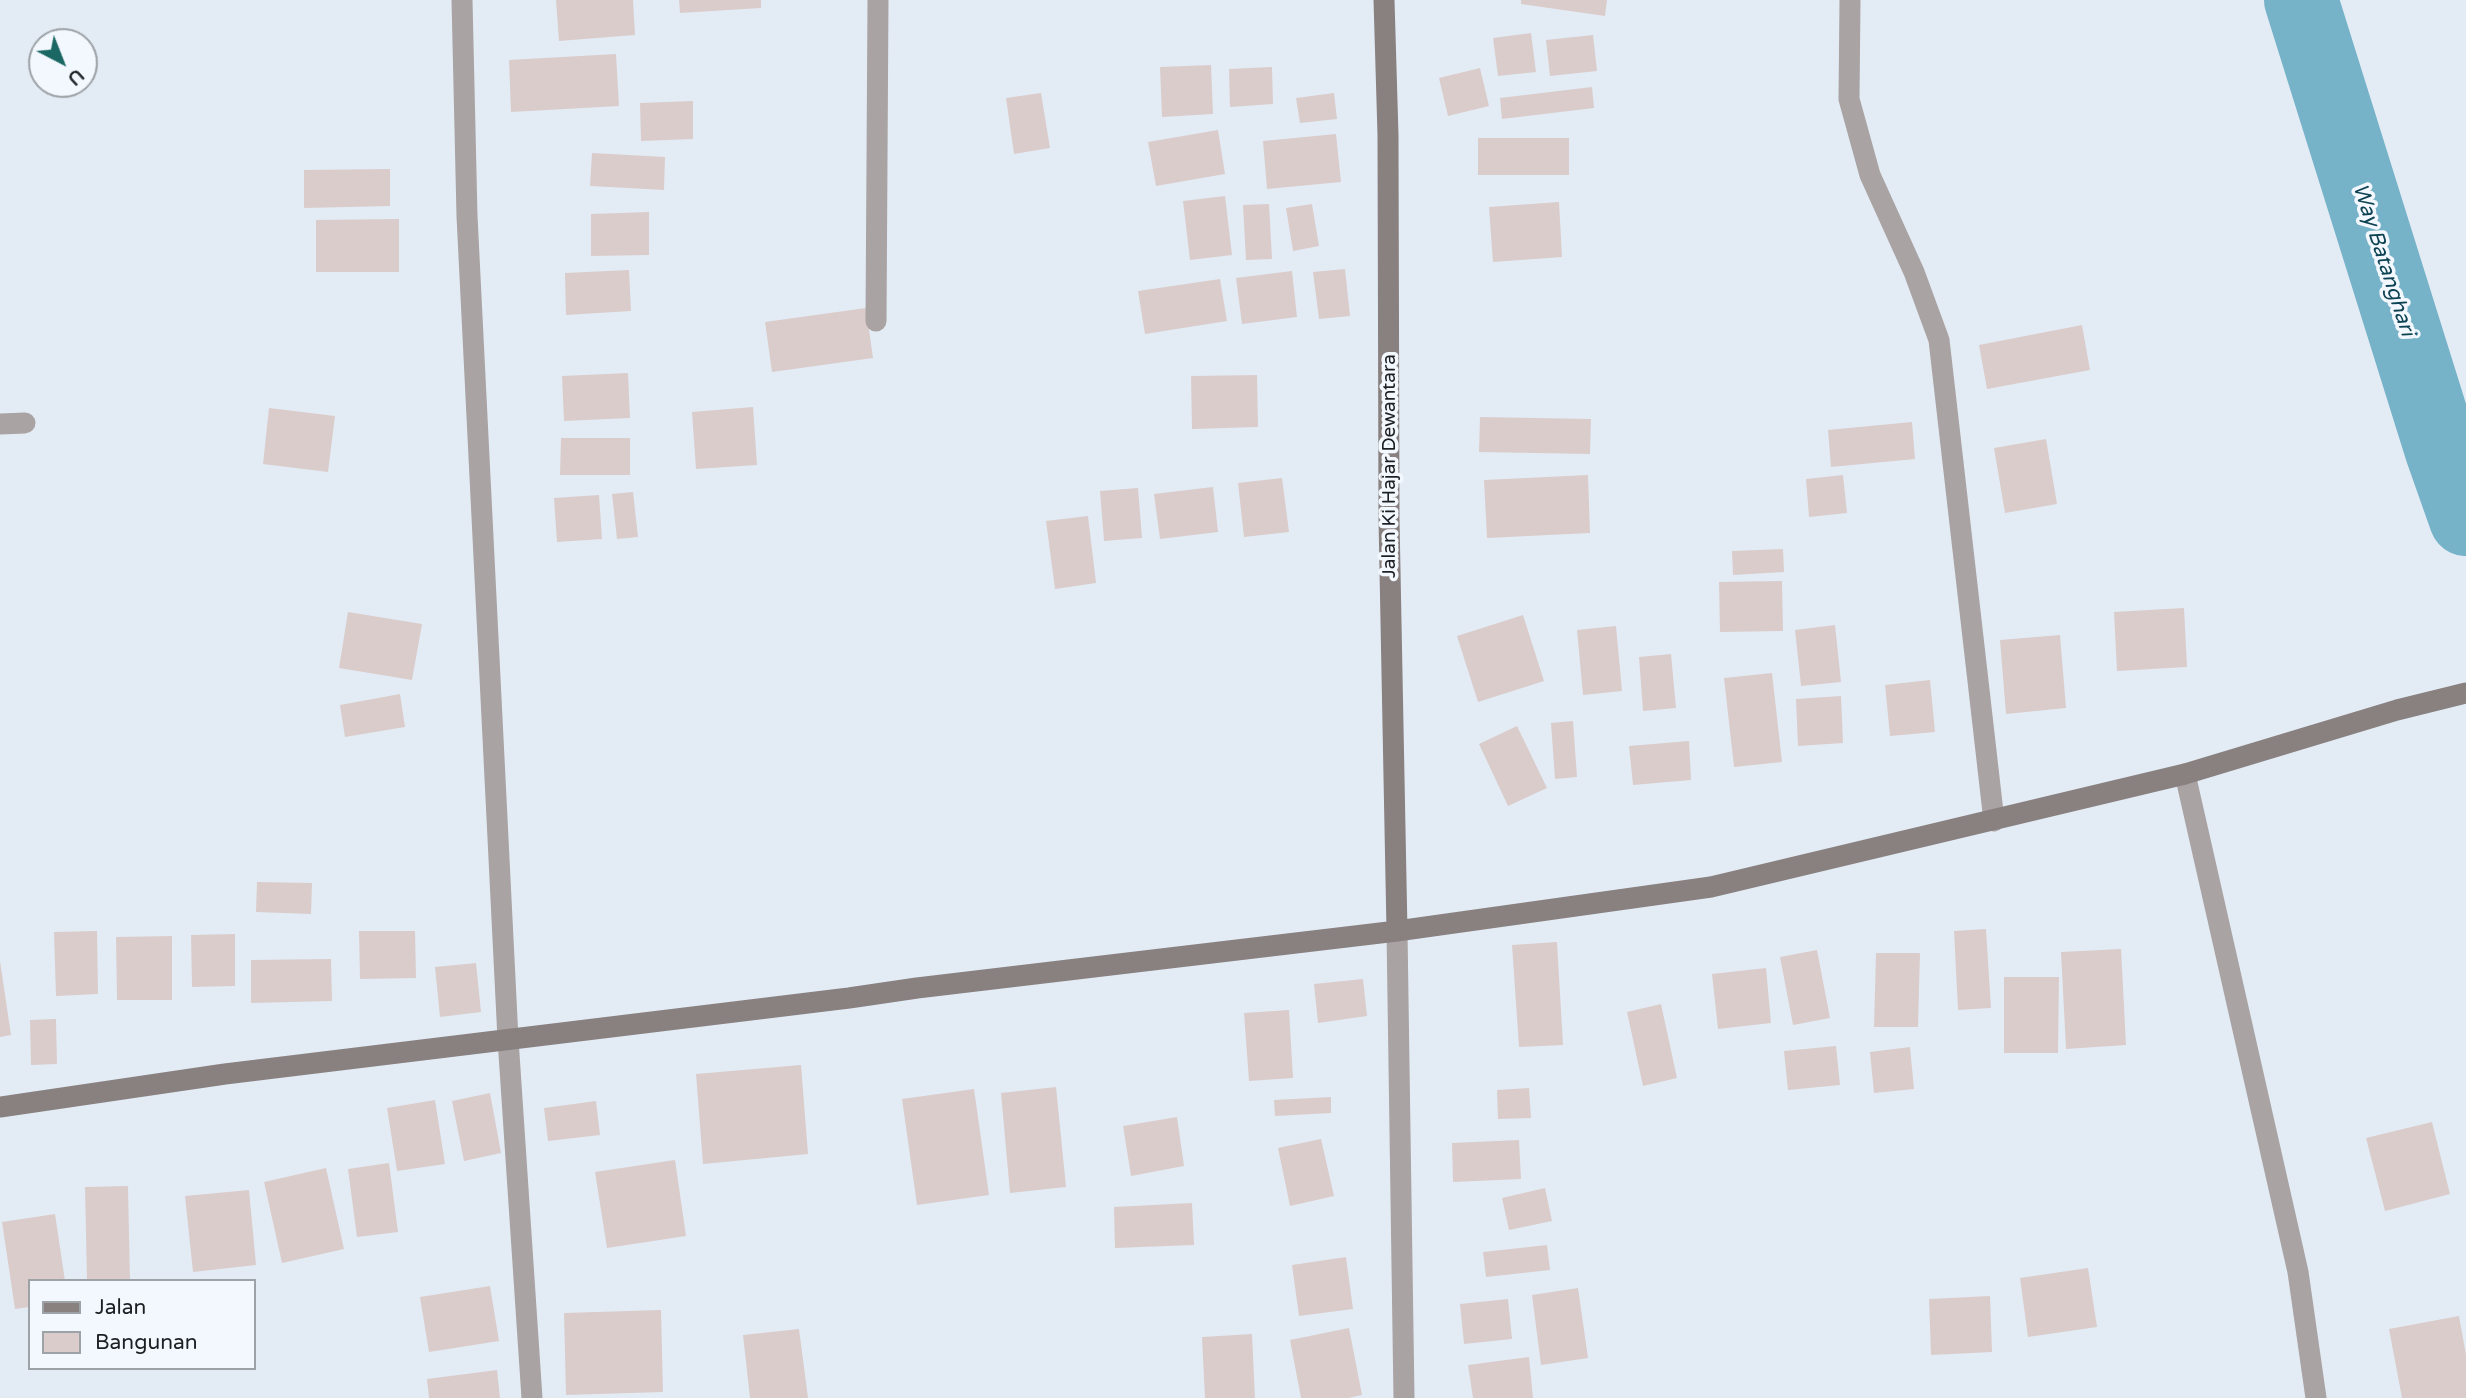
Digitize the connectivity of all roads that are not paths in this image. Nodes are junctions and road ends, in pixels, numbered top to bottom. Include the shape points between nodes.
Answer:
1 (462, 0) edge
2 (878, 0) edge
3 (1384, 0) edge
4 (1850, 0) edge
5 (876, 321) dead end
6 (25, 423) dead end
7 (0, 425) edge
8 (2466, 693) edge
9 (2185, 774) junction
10 (1994, 821) junction
11 (1397, 931) junction
12 (508, 1039) junction
13 (0, 1107) edge
14 (532, 1398) edge
15 (1405, 1398) edge
16 (2316, 1398) edge

1 - 12 street via 467,216
2 - 5 street
3 - 11 main road, Jalan Ki Hajar Dewantara
4 - 10 street via 1849,99 1870,174 1939,340
6 - 7 street
8 - 9 main road
9 - 10 main road
9 - 16 street via 2298,1272
10 - 11 main road via 1711,887
11 - 12 main road
11 - 15 street
12 - 13 main road
12 - 14 street

